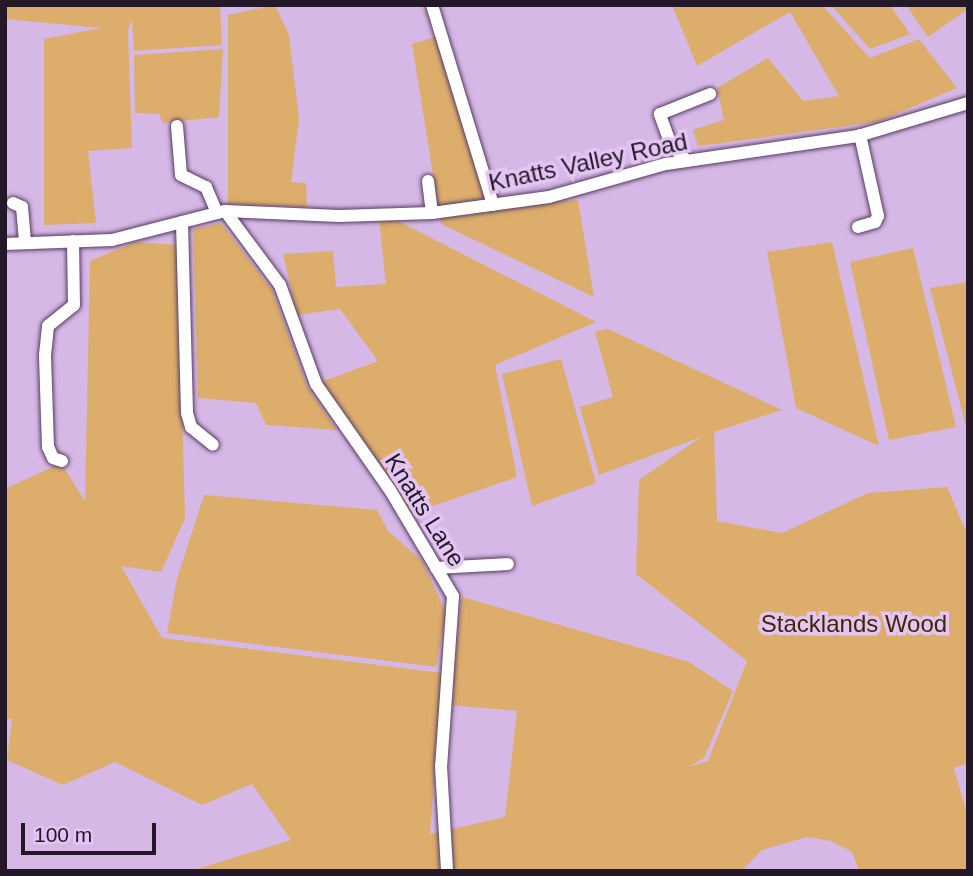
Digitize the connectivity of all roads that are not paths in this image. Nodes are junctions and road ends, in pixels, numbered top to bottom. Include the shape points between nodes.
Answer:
1 (432, 5) edge
2 (710, 94) dead end
3 (968, 103) edge
4 (177, 127) dead end
5 (861, 135) junction
6 (687, 161) junction
7 (858, 162) dead end
8 (876, 178) dead end
9 (428, 181) dead end
10 (13, 203) dead end
11 (493, 205) junction
12 (221, 212) junction
13 (432, 213) junction
14 (182, 222) junction
15 (858, 227) dead end
16 (73, 242) junction
17 (25, 243) junction
18 (5, 244) edge
19 (213, 445) dead end
20 (62, 461) dead end
21 (508, 564) dead end
22 (436, 568) junction
23 (447, 871) edge

1 - 11 street
2 - 6 street via 660,114 671,145
3 - 5 street, Knatts Valley Road
4 - 12 street, Knatts Lane via 181,174 206,187
5 - 6 street, Knatts Valley Road
5 - 7 street
5 - 8 street
5 - 15 street via 877,221
6 - 11 street, Knatts Valley Road via 607,177 549,197
9 - 13 street
10 - 17 street via 22,207
11 - 13 street, Knatts Valley Road
12 - 13 street, Knatts Valley Road
12 - 14 street, Knatts Valley Road
12 - 22 street, Knatts Lane via 280,285 316,384 390,490
14 - 16 street, Knatts Valley Road via 112,240
14 - 19 street via 187,413 191,427
16 - 17 street, Knatts Valley Road
16 - 20 street via 74,305 48,326 45,355 48,447 53,458
17 - 18 street, Knatts Valley Road
21 - 22 street
22 - 23 street, Knatts Lane via 453,596 441,766

